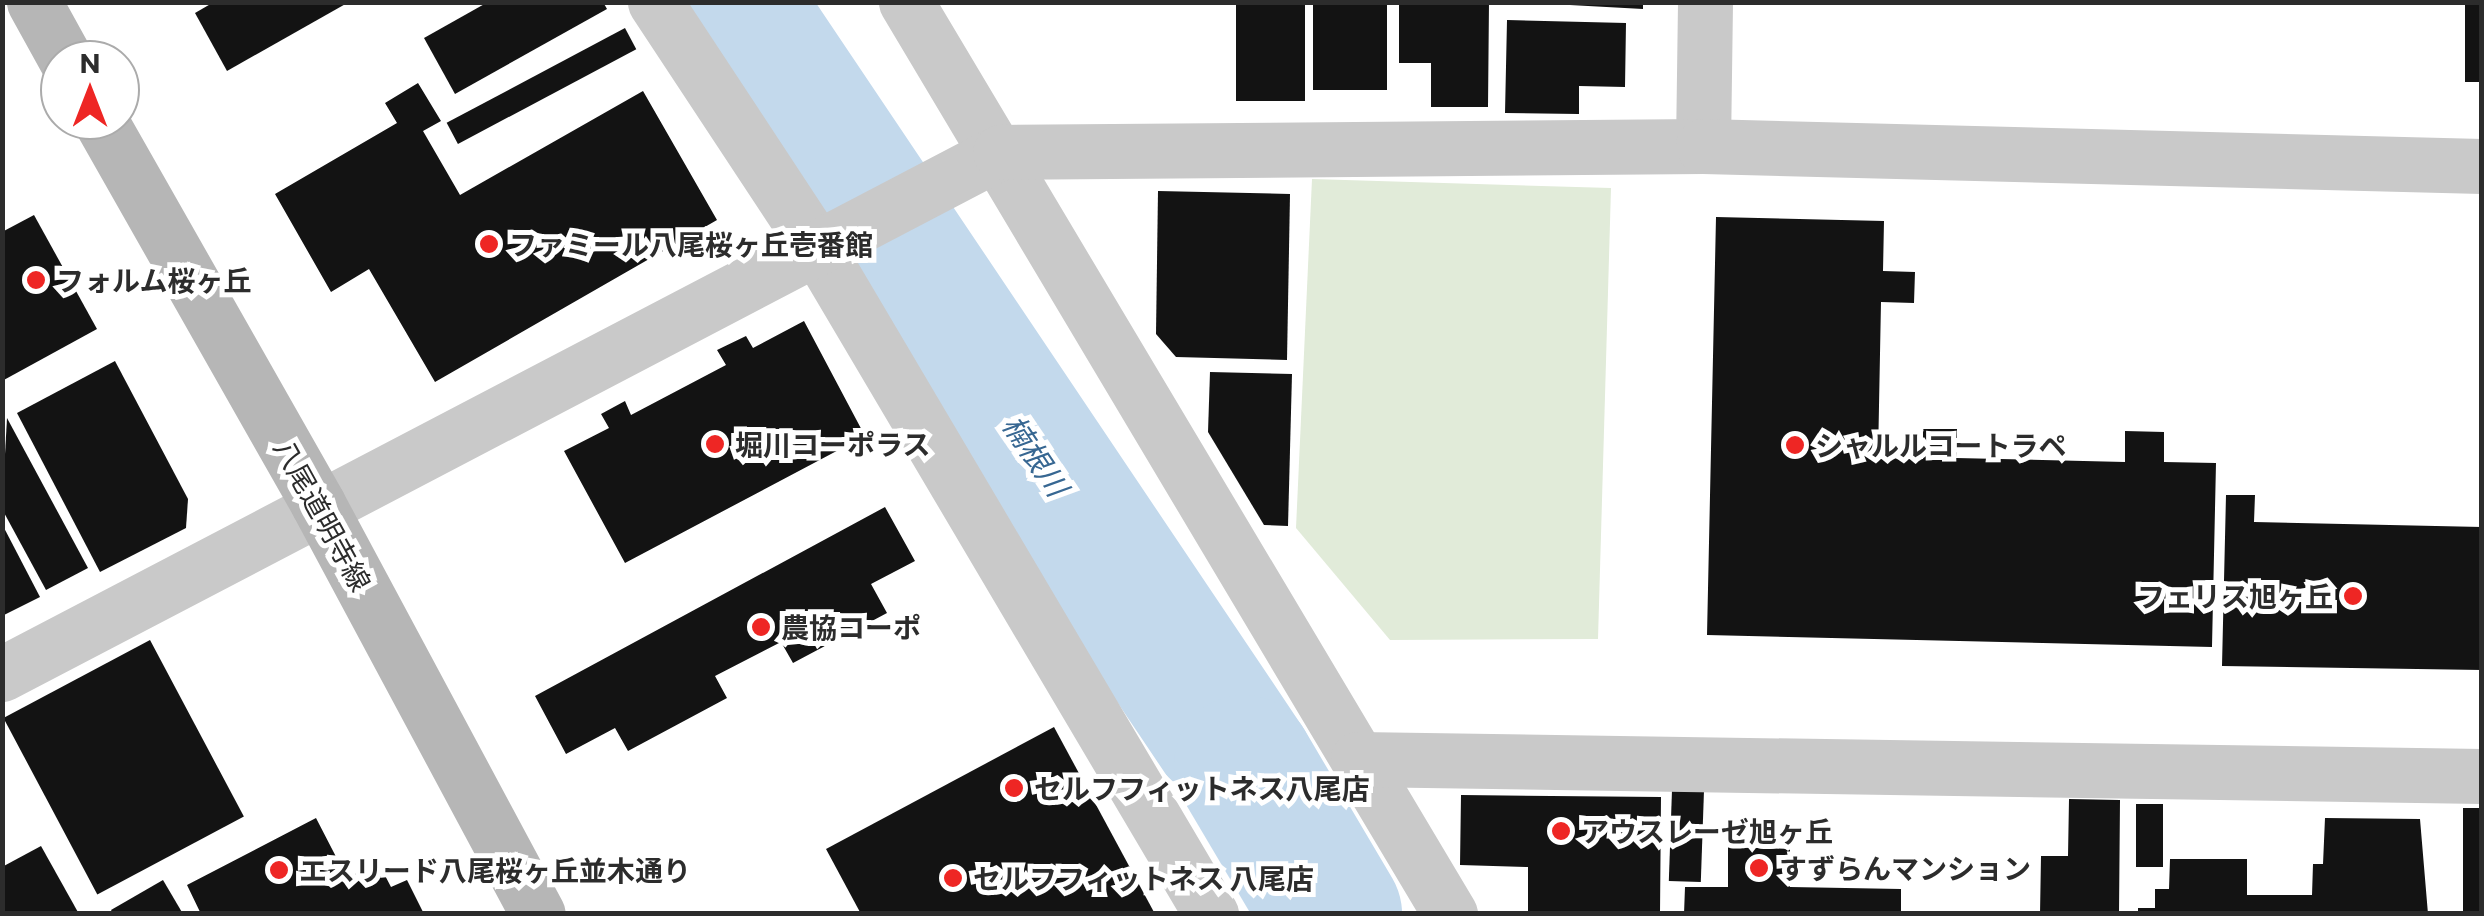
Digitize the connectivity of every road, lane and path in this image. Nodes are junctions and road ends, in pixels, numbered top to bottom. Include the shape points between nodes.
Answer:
1 (34, 2) edge
2 (656, 2) edge
3 (906, 2) edge
4 (1706, 2) edge
5 (55, 40) edge
6 (111, 140) edge
7 (1702, 146) junction
8 (1000, 152) junction
9 (2482, 166) edge
10 (817, 248) junction
11 (318, 504) junction
12 (2, 674) edge
13 (1358, 759) junction
14 (2482, 776) edge
15 (538, 914) edge
16 (1211, 914) edge
17 (1450, 914) edge

1 - 5 main road
2 - 10 street
3 - 8 street
4 - 7 street
6 - 11 main road, 八尾道明寺線
7 - 8 street
7 - 9 street
8 - 10 street
8 - 13 street
10 - 11 street
10 - 16 street
11 - 12 street
11 - 15 main road, 八尾道明寺線
13 - 14 street
13 - 17 street

